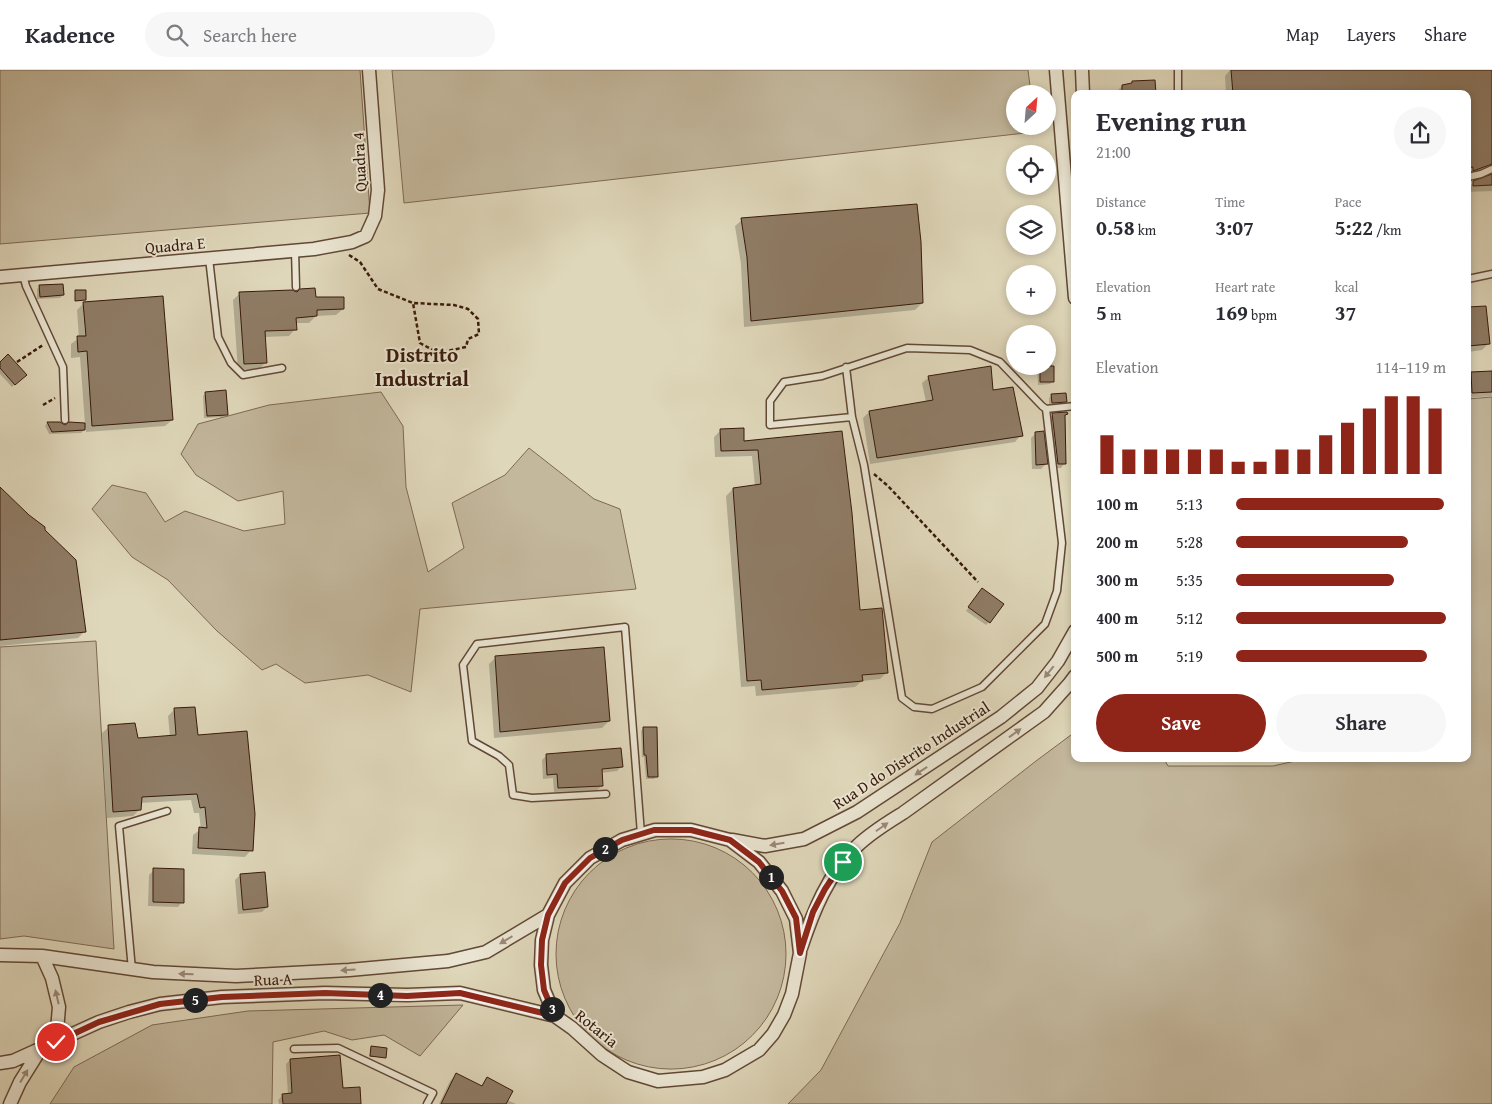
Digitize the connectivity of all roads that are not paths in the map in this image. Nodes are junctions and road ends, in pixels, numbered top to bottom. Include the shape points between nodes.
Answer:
1 (369, 70) edge
2 (1056, 70) edge
3 (1082, 70) edge
4 (1178, 70) edge
5 (1084, 90) edge
6 (1178, 90) edge
7 (1492, 169) edge
8 (1471, 176) edge
9 (352, 242) joint
10 (295, 250) junction
11 (1071, 250) edge
12 (209, 258) junction
13 (1492, 274) edge
14 (23, 275) junction
15 (0, 277) edge
16 (1471, 278) edge
17 (296, 287) dead end
18 (846, 367) junction
19 (282, 368) dead end
20 (1071, 406) edge
21 (1046, 408) junction
22 (852, 417) junction
23 (65, 420) dead end
24 (1071, 638) edge
25 (1071, 681) edge
26 (606, 794) dead end
27 (167, 811) dead end
28 (641, 834) junction
29 (730, 840) junction
30 (548, 915) junction
31 (800, 953) junction
32 (0, 955) edge
33 (42, 956) junction
34 (132, 970) junction
35 (555, 1016) junction
36 (56, 1042) junction
37 (294, 1049) dead end
38 (40, 1050) junction
39 (0, 1063) edge
40 (10, 1104) edge
41 (427, 1104) edge

1 - 9 street, Quadra 4 via 378,190 375,216 366,236
2 - 11 street
3 - 5 street
4 - 6 lane
7 - 8 lane
9 - 10 street, Quadra E
10 - 12 street, Quadra E
10 - 17 lane
12 - 14 street, Quadra E
12 - 19 lane via 218,337 231,363 243,375
13 - 16 lane
14 - 15 street, Quadra E
14 - 23 lane via 63,366
18 - 21 lane via 907,348 970,350 1000,362
18 - 22 lane
18 - 22 lane via 822,376 784,382 770,401 770,425
20 - 21 lane
21 - 22 lane via 1062,543 1057,591 1045,624 982,687 932,708 914,707 902,698 864,465
24 -> 29 street, Rua D do Distrito Industrial via 1058,661 1036,688 1008,711 857,812 804,839 765,846
31 -> 25 street via 813,912 825,889 856,847 1044,712
26 - 28 lane via 532,798 513,795 509,765 472,741 463,665 477,644 625,627
27 - 34 lane via 119,826
28 - 29 street, Rotaria via 654,830 691,830
28 - 30 street, Rotaria via 622,840 590,858 565,883
29 - 31 street, Rotaria via 759,862 782,891 796,918
30 -> 34 street, Rua A via 486,952 448,961 236,976
30 - 35 street, Rotaria via 541,965 544,990
31 - 35 street, Rotaria via 792,994 773,1034 759,1050 725,1070 703,1077 658,1081 628,1072
32 - 33 street, Rua A
33 - 34 street, Rua A
36 -> 33 street via 59,1007 52,978
35 - 36 street, Rua A via 460,993 222,997 160,1004 99,1022
36 - 38 street, Rua A
37 - 41 lane via 338,1048 433,1093
38 - 39 street, Rua A
40 -> 38 street

